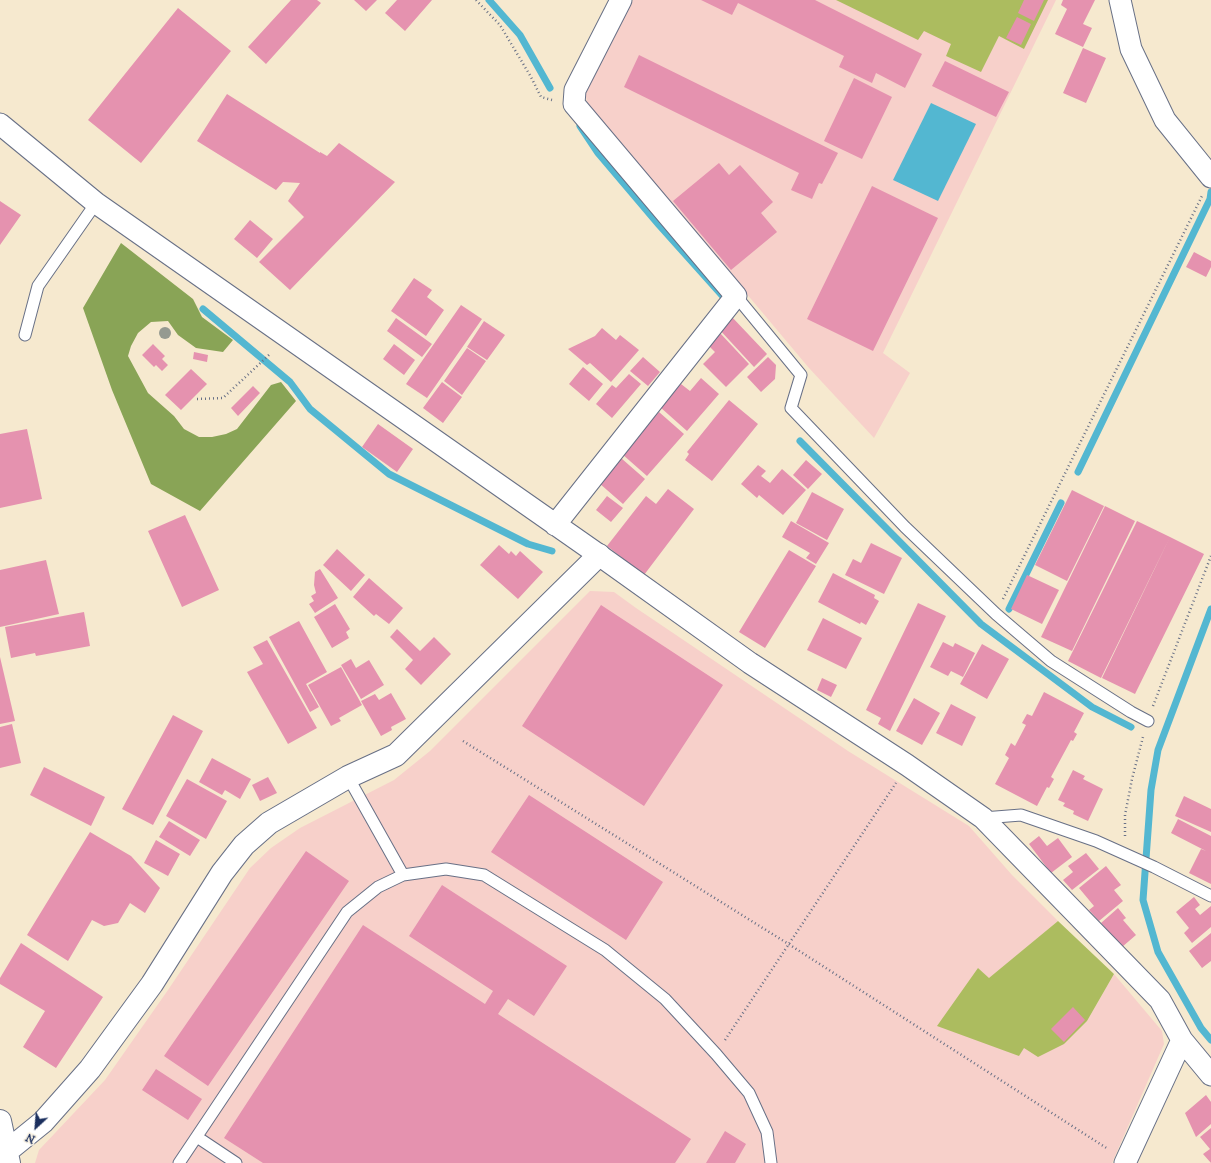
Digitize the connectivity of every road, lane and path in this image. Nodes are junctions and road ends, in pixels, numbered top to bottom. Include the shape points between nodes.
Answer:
1 (476, 0) edge
2 (621, 0) edge
3 (1120, 0) edge
4 (574, 104) junction
5 (0, 124) edge
6 (1208, 185) edge
7 (96, 203) junction
8 (736, 296) junction
9 (25, 335) dead end
10 (268, 356) dead end
11 (197, 399) dead end
12 (555, 525) junction
13 (599, 555) junction
14 (1211, 556) edge
15 (996, 614) junction
16 (1148, 721) junction
17 (463, 741) dead end
18 (907, 765) junction
19 (348, 777) junction
20 (983, 818) junction
21 (1126, 854) junction
22 (403, 875) junction
23 (1211, 896) edge
24 (790, 945) junction
25 (1182, 1040) junction
26 (716, 1054) junction
27 (1211, 1075) edge
28 (0, 1121) edge
29 (196, 1137) junction
30 (5, 1159) edge
31 (1125, 1162) edge
32 (180, 1163) edge
33 (236, 1163) edge
34 (771, 1163) edge

1 - 4 path via 500,25 541,97
2 - 4 street via 575,90
3 - 6 street via 1131,48 1165,120
4 - 8 street
5 - 7 street
6 - 15 path
7 - 9 lane via 38,286
7 - 12 street
8 - 12 street
8 - 15 lane via 801,376 791,408 905,527
10 - 11 path via 223,398
12 - 13 street
13 - 18 street via 750,663
13 - 19 street via 396,755
14 - 16 path
15 - 16 lane via 1051,661
16 - 21 path via 1130,786 1126,815
17 - 24 path
18 - 20 street
18 - 24 path
19 - 22 lane
19 - 30 street via 269,823 244,845 222,873 152,984 90,1069 43,1122
20 - 21 lane via 1021,815 1096,840
20 - 25 street via 1160,1000
21 - 23 lane
22 - 26 lane via 446,869 484,875 605,950 665,999
22 - 29 lane via 378,887 347,912
24 - 26 path
24 - 31 path
25 - 27 street
25 - 31 street
26 - 34 lane via 749,1093 767,1132
28 - 30 street
29 - 32 lane
29 - 33 lane

